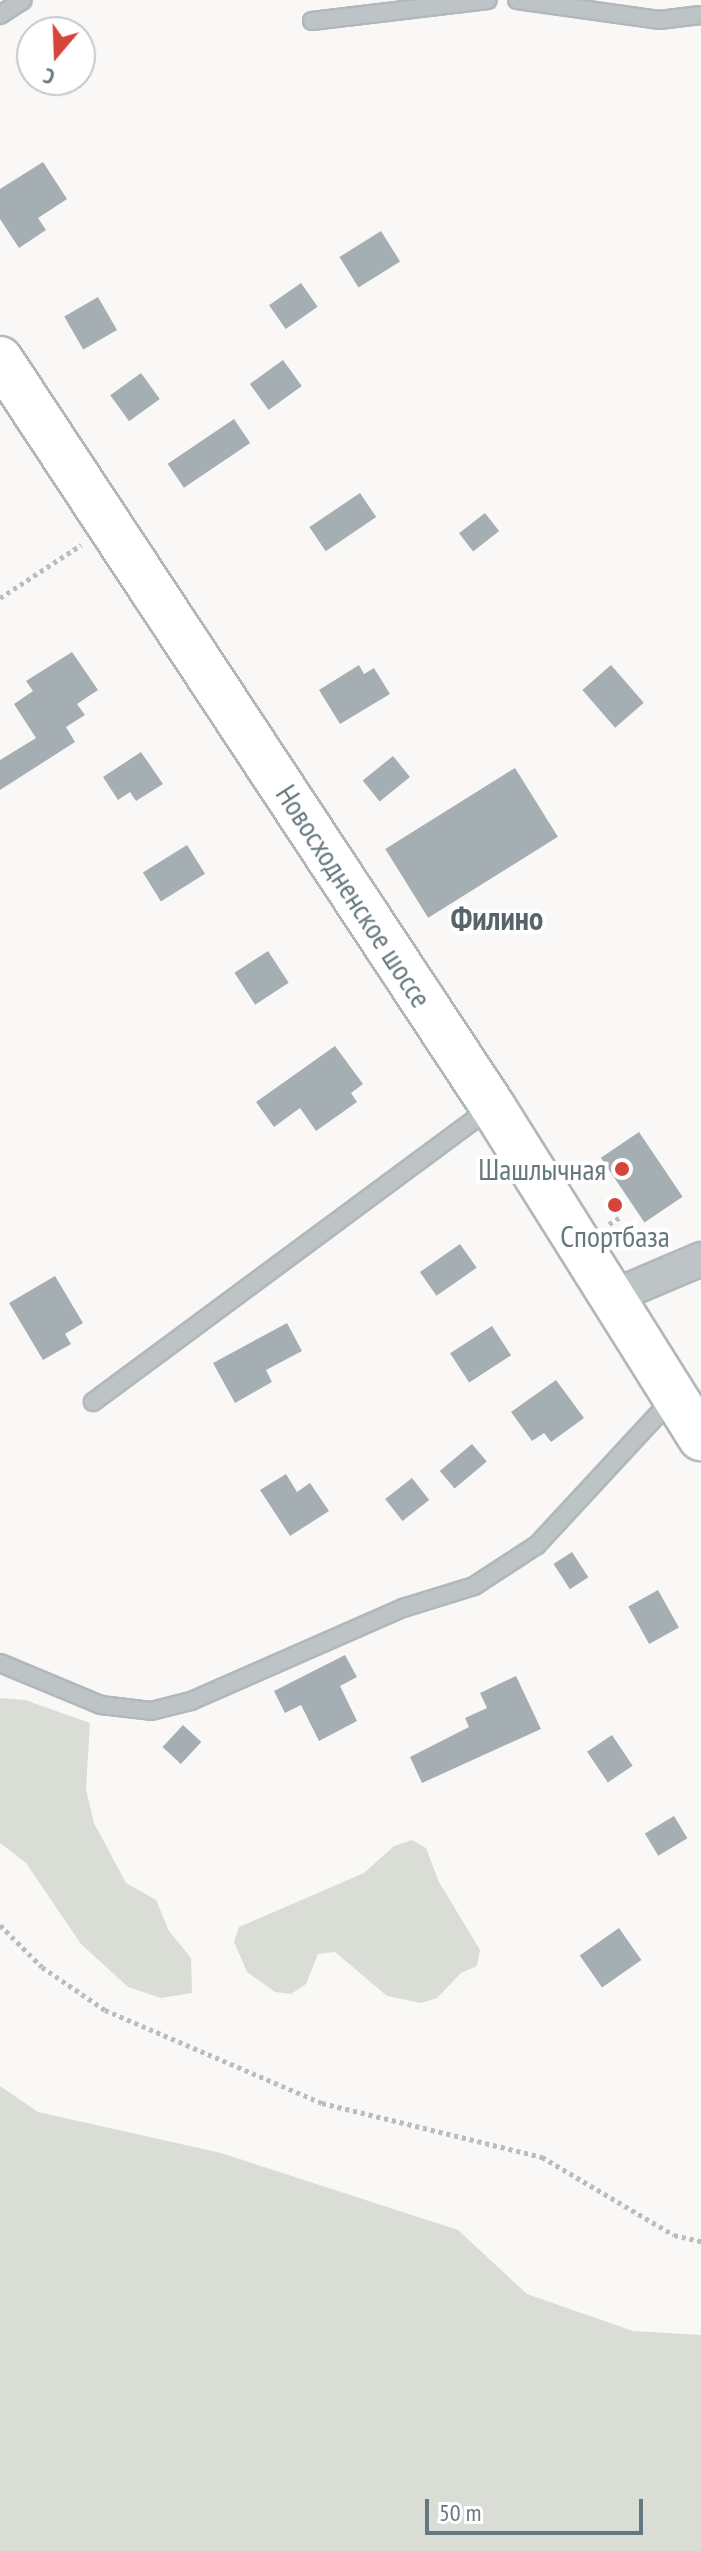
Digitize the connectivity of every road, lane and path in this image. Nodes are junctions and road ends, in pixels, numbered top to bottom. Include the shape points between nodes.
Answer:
1 (23, 0) edge
2 (488, 0) edge
3 (517, 0) edge
4 (0, 15) edge
5 (701, 15) edge
6 (312, 21) dead end
7 (0, 359) edge
8 (92, 538) dead end
9 (0, 598) edge
10 (493, 1107) junction
11 (622, 1216) dead end
12 (605, 1226) dead end
13 (701, 1259) edge
14 (612, 1297) junction
15 (675, 1396) junction
16 (93, 1402) dead end
17 (701, 1438) edge
18 (0, 1663) edge
19 (0, 1925) edge
20 (701, 2241) edge

1 - 4 lane
2 - 6 lane
3 - 5 lane via 659,20
7 - 10 main road, Новосходненское шоссе
8 - 9 path
10 - 14 main road, Новосходненское шоссе
10 - 16 lane
11 - 12 path
13 - 14 street
14 - 15 main road, Новосходненское шоссе
15 - 17 main road, Новосходненское шоссе
15 - 18 lane via 537,1545 474,1586 403,1608 191,1701 151,1711 101,1705
19 - 20 path via 42,1967 105,2010 322,2103 542,2157 674,2235

